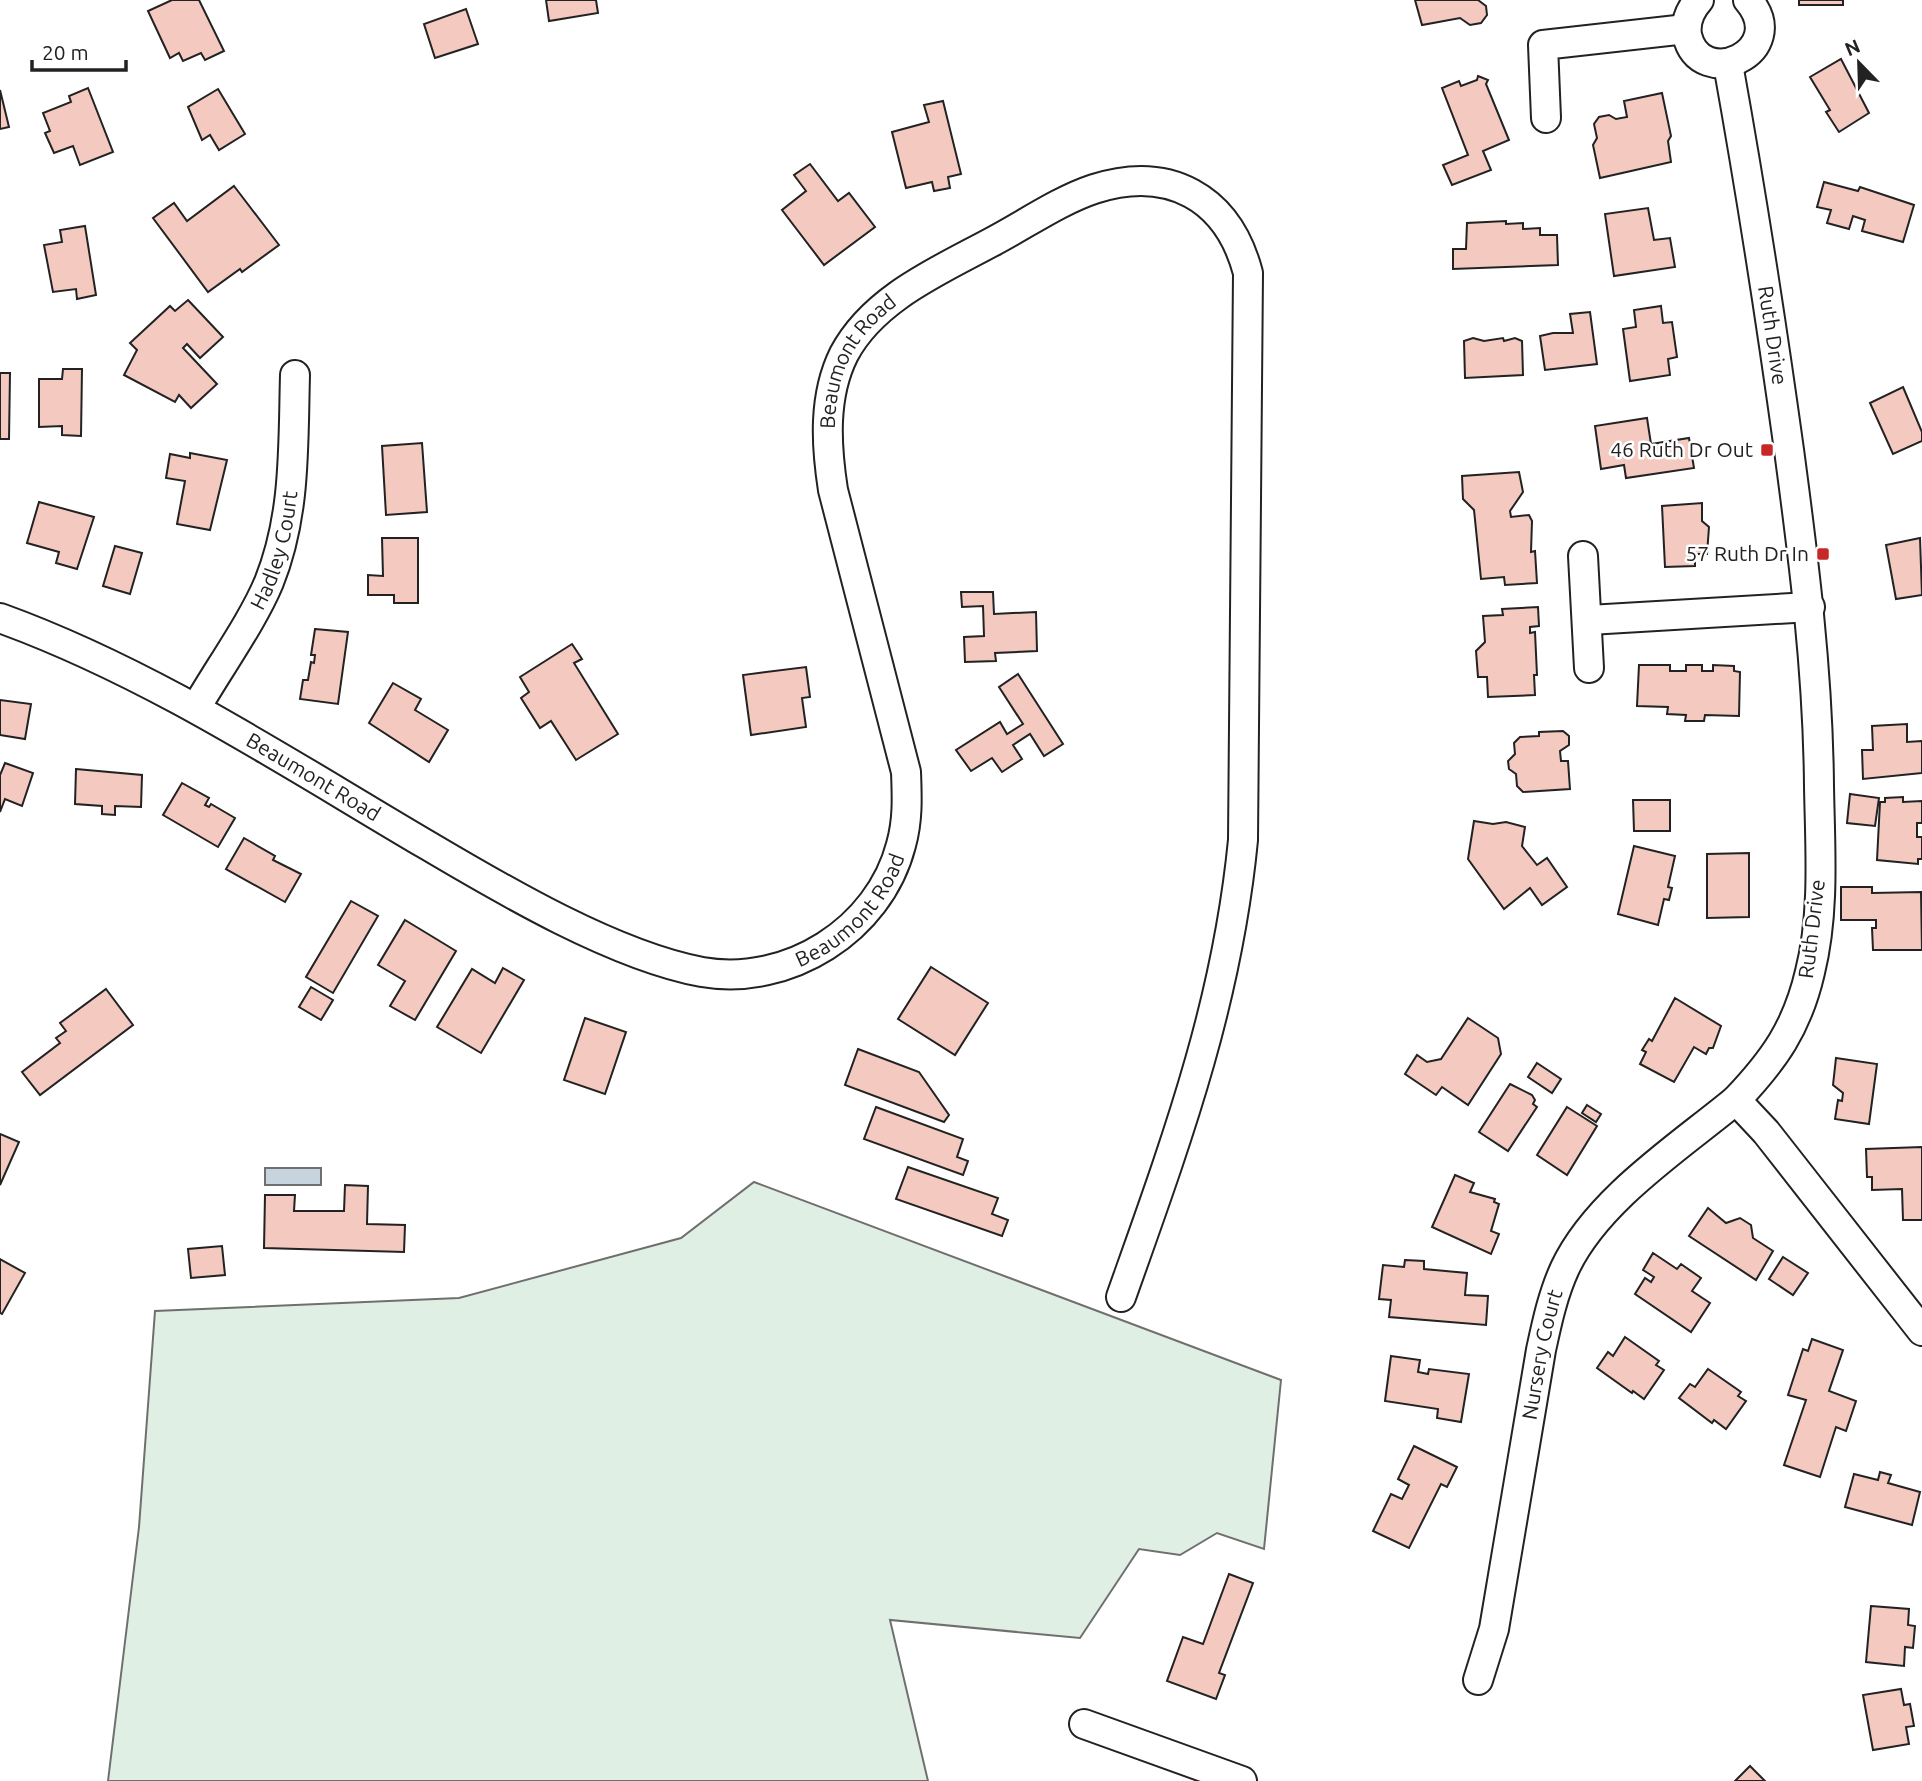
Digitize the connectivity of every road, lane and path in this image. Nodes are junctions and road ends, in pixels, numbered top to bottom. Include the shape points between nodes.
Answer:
1 (1699, 0) edge
2 (1748, 0) edge
3 (1686, 29) junction
4 (1728, 64) junction
5 (1546, 118) dead end
6 (295, 375) dead end
7 (1583, 556) dead end
8 (1810, 607) junction
9 (0, 618) edge
10 (1589, 620) junction
11 (1590, 668) dead end
12 (196, 708) junction
13 (1736, 1100) junction
14 (1121, 1297) dead end
15 (1922, 1331) edge
16 (1478, 1680) dead end
17 (1084, 1724) dead end
18 (1242, 1781) edge

1 - 3 street
2 - 4 street via 1759,19 1756,43 1749,53
3 - 4 street via 1695,51 1704,59
3 - 5 street via 1543,45
4 - 8 street, Ruth Drive via 1764,260
6 - 12 street, Hadley Court via 292,484 281,547 268,585
7 - 10 street
8 - 10 street
8 - 13 street, Ruth Drive via 1818,714 1820,900 1810,972 1793,1023 1771,1063
9 - 12 street, Beaumont Road via 39,632
10 - 11 street
12 - 14 street, Beaumont Road via 499,888 663,962 704,972 748,974 820,951 844,934 887,879 901,846 907,811 906,772 827,455 827,422 845,354 866,324 894,297 1090,190 1137,181 1167,183 1195,193 1215,208 1231,229 1248,273 1243,840 1222,984 1189,1106
13 - 15 street
13 - 16 street, Nursery Court via 1604,1211 1566,1266 1541,1350 1494,1629
17 - 18 street

